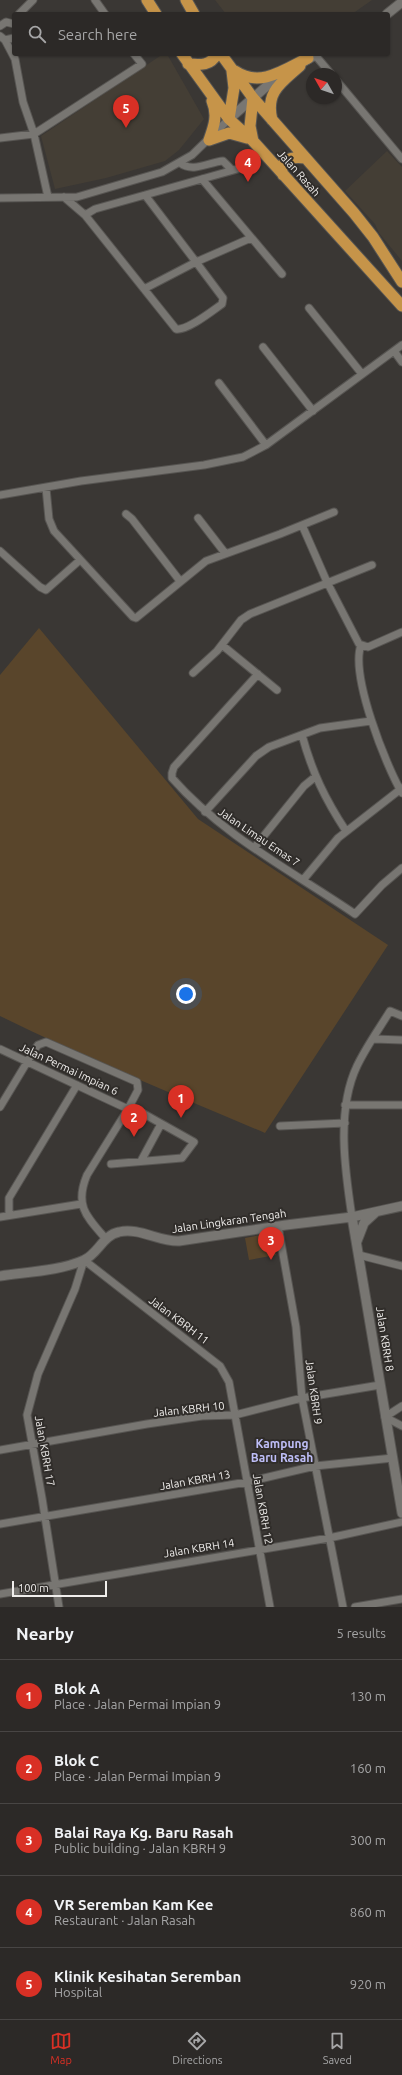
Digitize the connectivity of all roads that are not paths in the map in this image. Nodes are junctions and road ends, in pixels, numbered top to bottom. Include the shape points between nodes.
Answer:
1 (33, 0) edge
2 (95, 0) edge
3 (147, 0) edge
4 (186, 0) edge
5 (402, 2) edge
6 (21, 12) edge
7 (104, 12) edge
8 (155, 12) edge
9 (193, 12) edge
10 (390, 12) edge
11 (12, 22) edge
12 (0, 26) edge
13 (3, 38) edge
14 (12, 52) edge
15 (15, 56) edge
16 (136, 56) edge
17 (183, 56) edge
18 (215, 56) edge
19 (222, 56) edge
20 (313, 56) edge
21 (188, 64) junction
22 (324, 68) edge
23 (231, 69) junction
24 (342, 87) edge
25 (206, 90) junction
26 (253, 98) junction
27 (229, 119) junction
28 (273, 122) junction
29 (34, 134) junction
30 (0, 138) edge
31 (209, 140) junction
32 (253, 141) junction
33 (305, 158) junction
34 (402, 159) edge
35 (180, 163) junction
36 (255, 164) dead end
37 (232, 170) junction
38 (283, 175) junction
39 (202, 179) junction
40 (145, 195) junction
41 (48, 197) junction
42 (64, 197) junction
43 (0, 198) edge
44 (85, 215) junction
45 (251, 238) junction
46 (196, 262) junction
47 (282, 274) dead end
48 (402, 282) edge
49 (144, 289) junction
50 (402, 306) edge
51 (309, 308) dead end
52 (402, 344) edge
53 (262, 347) dead end
54 (394, 351) junction
55 (402, 362) edge
56 (362, 374) junction
57 (219, 382) dead end
58 (313, 411) junction
59 (266, 446) junction
60 (46, 488) junction
61 (0, 495) edge
62 (334, 512) dead end
63 (126, 514) dead end
64 (198, 518) dead end
65 (302, 525) junction
66 (0, 551) edge
67 (225, 553) junction
68 (80, 560) junction
69 (372, 564) dead end
70 (180, 581) junction
71 (327, 582) junction
72 (402, 632) edge
73 (222, 645) junction
74 (361, 646) junction
75 (193, 673) dead end
76 (258, 674) junction
77 (277, 690) dead end
78 (371, 721) junction
79 (302, 735) junction
80 (315, 778) junction
81 (401, 791) edge
82 (205, 812) junction
83 (346, 831) junction
84 (254, 848) junction
85 (402, 868) edge
86 (303, 880) junction
87 (402, 1016) edge
88 (374, 1039) junction
89 (402, 1040) edge
90 (0, 1049) edge
91 (27, 1062) junction
92 (77, 1085) junction
93 (345, 1105) junction
94 (402, 1105) edge
95 (0, 1107) edge
96 (128, 1109) junction
97 (345, 1123) junction
98 (161, 1124) junction
99 (280, 1126) dead end
100 (141, 1161) junction
101 (112, 1164) dead end
102 (81, 1204) junction
103 (402, 1206) edge
104 (379, 1210) junction
105 (9, 1215) junction
106 (0, 1217) edge
107 (352, 1217) junction
108 (278, 1226) junction
109 (106, 1239) junction
110 (357, 1242) junction
111 (359, 1255) junction
112 (84, 1260) junction
113 (402, 1266) edge
114 (0, 1276) edge
115 (380, 1385) junction
116 (302, 1398) junction
117 (402, 1406) edge
118 (235, 1415) junction
119 (385, 1417) junction
120 (402, 1426) edge
121 (32, 1444) junction
122 (0, 1450) edge
123 (393, 1458) junction
124 (315, 1466) junction
125 (247, 1482) junction
126 (402, 1509) edge
127 (45, 1515) junction
128 (402, 1522) edge
129 (0, 1524) edge
130 (329, 1538) junction
131 (259, 1550) junction
132 (56, 1585) junction
133 (0, 1594) edge
134 (402, 1599) edge
135 (59, 1607) edge
136 (270, 1607) edge
137 (342, 1607) edge
138 (355, 1607) edge

1 - 6 street
2 - 7 street
3 - 8 highway
4 - 9 highway
5 - 10 street
11 - 12 street
13 - 14 street
15 - 29 street via 23,102
16 - 29 street via 142,64
17 - 21 highway, Jalan Rasah
18 - 21 highway via 208,64
19 - 23 highway, Jalan Rasah
20 - 22 street
20 - 23 highway via 260,80 243,76
20 - 26 street
20 - 28 highway via 276,89 270,102
21 - 25 highway, Jalan Rasah
23 - 26 highway, Jalan Rasah
23 - 27 highway via 234,88
24 - 34 street
25 - 27 highway, Jalan Rasah
25 - 31 highway via 215,109 214,125
26 - 27 street
26 - 28 highway, Jalan Rasah
26 - 32 highway via 250,126
27 - 31 street
27 - 32 highway, Jalan Rasah
28 - 33 highway, Jalan Rasah
29 - 30 street
29 - 41 street
31 - 32 highway via 229,133
31 - 35 street
32 - 38 highway, Jalan Rasah
33 - 38 highway via 293,157 285,161 281,168
33 - 48 highway, Jalan Rasah via 374,237
35 - 37 street via 196,167 223,161
35 - 42 street via 162,172 119,186
36 - 37 street
37 - 39 street
38 - 50 highway, Jalan Rasah
39 - 40 street
39 - 45 street
40 - 44 street via 95,209
40 - 46 street
41 - 42 street
41 - 43 street
42 - 44 street
44 - 49 street
45 - 46 street
45 - 47 street
46 - 49 street
46 - 49 street via 223,301 181,330 176,330 172,326
51 - 56 street
52 - 54 street
53 - 58 street
54 - 55 street
54 - 56 street
56 - 58 street
57 - 59 street
58 - 59 street
59 - 60 street via 243,457 204,465 81,480
60 - 61 street
60 - 68 street via 51,524
62 - 65 street
63 - 70 street
64 - 67 street
65 - 67 street
65 - 71 street
66 - 68 street via 46,590
67 - 70 street via 206,561
68 - 70 street via 136,618
69 - 71 street
71 - 73 street via 250,614 241,620
71 - 74 street
72 - 74 street via 368,647
73 - 75 street
73 - 76 street
74 - 78 street via 358,660
76 - 77 street
76 - 82 street, Jalan Limau Emas 7 via 174,766 172,778
78 - 79 street via 320,728
78 - 81 street
79 - 80 street
79 - 82 street via 269,747 256,756
80 - 83 street
80 - 84 street via 307,783
81 - 83 street
82 - 84 street, Jalan Limau Emas 7
83 - 86 street
84 - 86 street, Jalan Limau Emas 7
85 - 86 street, Jalan Limau Emas 7 via 355,914
87 - 88 street via 390,1011
88 - 89 street
88 - 93 street via 357,1065
90 - 91 street, Jalan Permai Impian 6
91 - 92 street, Jalan Permai Impian 6
91 - 95 street
91 - 96 street via 38,1045 46,1042 133,1079 137,1082 138,1090
92 - 96 street, Jalan Permai Impian 6
92 - 105 street via 9,1198
93 - 94 street
93 - 97 street
96 - 98 street, Jalan Permai Impian 6 via 137,1110
96 - 102 street via 87,1175 82,1187
97 - 99 street
97 - 107 street via 346,1178
98 - 100 street
98 - 100 street, Jalan Permai Impian 6 via 194,1142 182,1158
100 - 101 street
102 - 105 street
102 - 109 street via 87,1218
103 - 104 street, Jalan Lingkaran Tengah
104 - 107 street, Jalan Lingkaran Tengah
104 - 110 street via 364,1223
105 - 106 street
107 - 108 street, Jalan Lingkaran Tengah
107 - 110 street, Jalan KBRH 8
108 - 109 street, Jalan Lingkaran Tengah via 169,1242 123,1231
108 - 116 street, Jalan KBRH 9 via 296,1327
109 - 112 street, Jalan Lingkaran Tengah
110 - 111 street, Jalan KBRH 8
111 - 113 street
111 - 115 street, Jalan KBRH 8
112 - 114 street, Jalan Lingkaran Tengah via 70,1265
112 - 118 street, Jalan KBRH 11 via 220,1366 229,1382
112 - 121 street, Jalan KBRH 17 via 75,1289 29,1401 27,1415
115 - 116 street, Jalan KBRH 10
115 - 119 street, Jalan KBRH 8
116 - 118 street, Jalan KBRH 10
116 - 124 street, Jalan KBRH 9
117 - 119 street
118 - 121 street, Jalan KBRH 10 via 202,1416
118 - 125 street, Jalan KBRH 12
119 - 120 street
119 - 123 street, Jalan KBRH 8
121 - 122 street, Jalan KBRH 10
121 - 127 street, Jalan KBRH 17
123 - 124 street, Jalan KBRH 13
123 - 126 street, Jalan KBRH 8
124 - 125 street, Jalan KBRH 13
124 - 130 street, Jalan KBRH 9
125 - 127 street, Jalan KBRH 13
125 - 131 street, Jalan KBRH 12
127 - 129 street, Jalan KBRH 13
127 - 132 street, Jalan KBRH 17
128 - 130 street, Jalan KBRH 14
130 - 131 street, Jalan KBRH 14
130 - 137 street, Jalan KBRH 9
131 - 132 street, Jalan KBRH 14
131 - 136 street, Jalan KBRH 12
132 - 133 street, Jalan KBRH 14
132 - 135 street, Jalan KBRH 17
134 - 138 street

